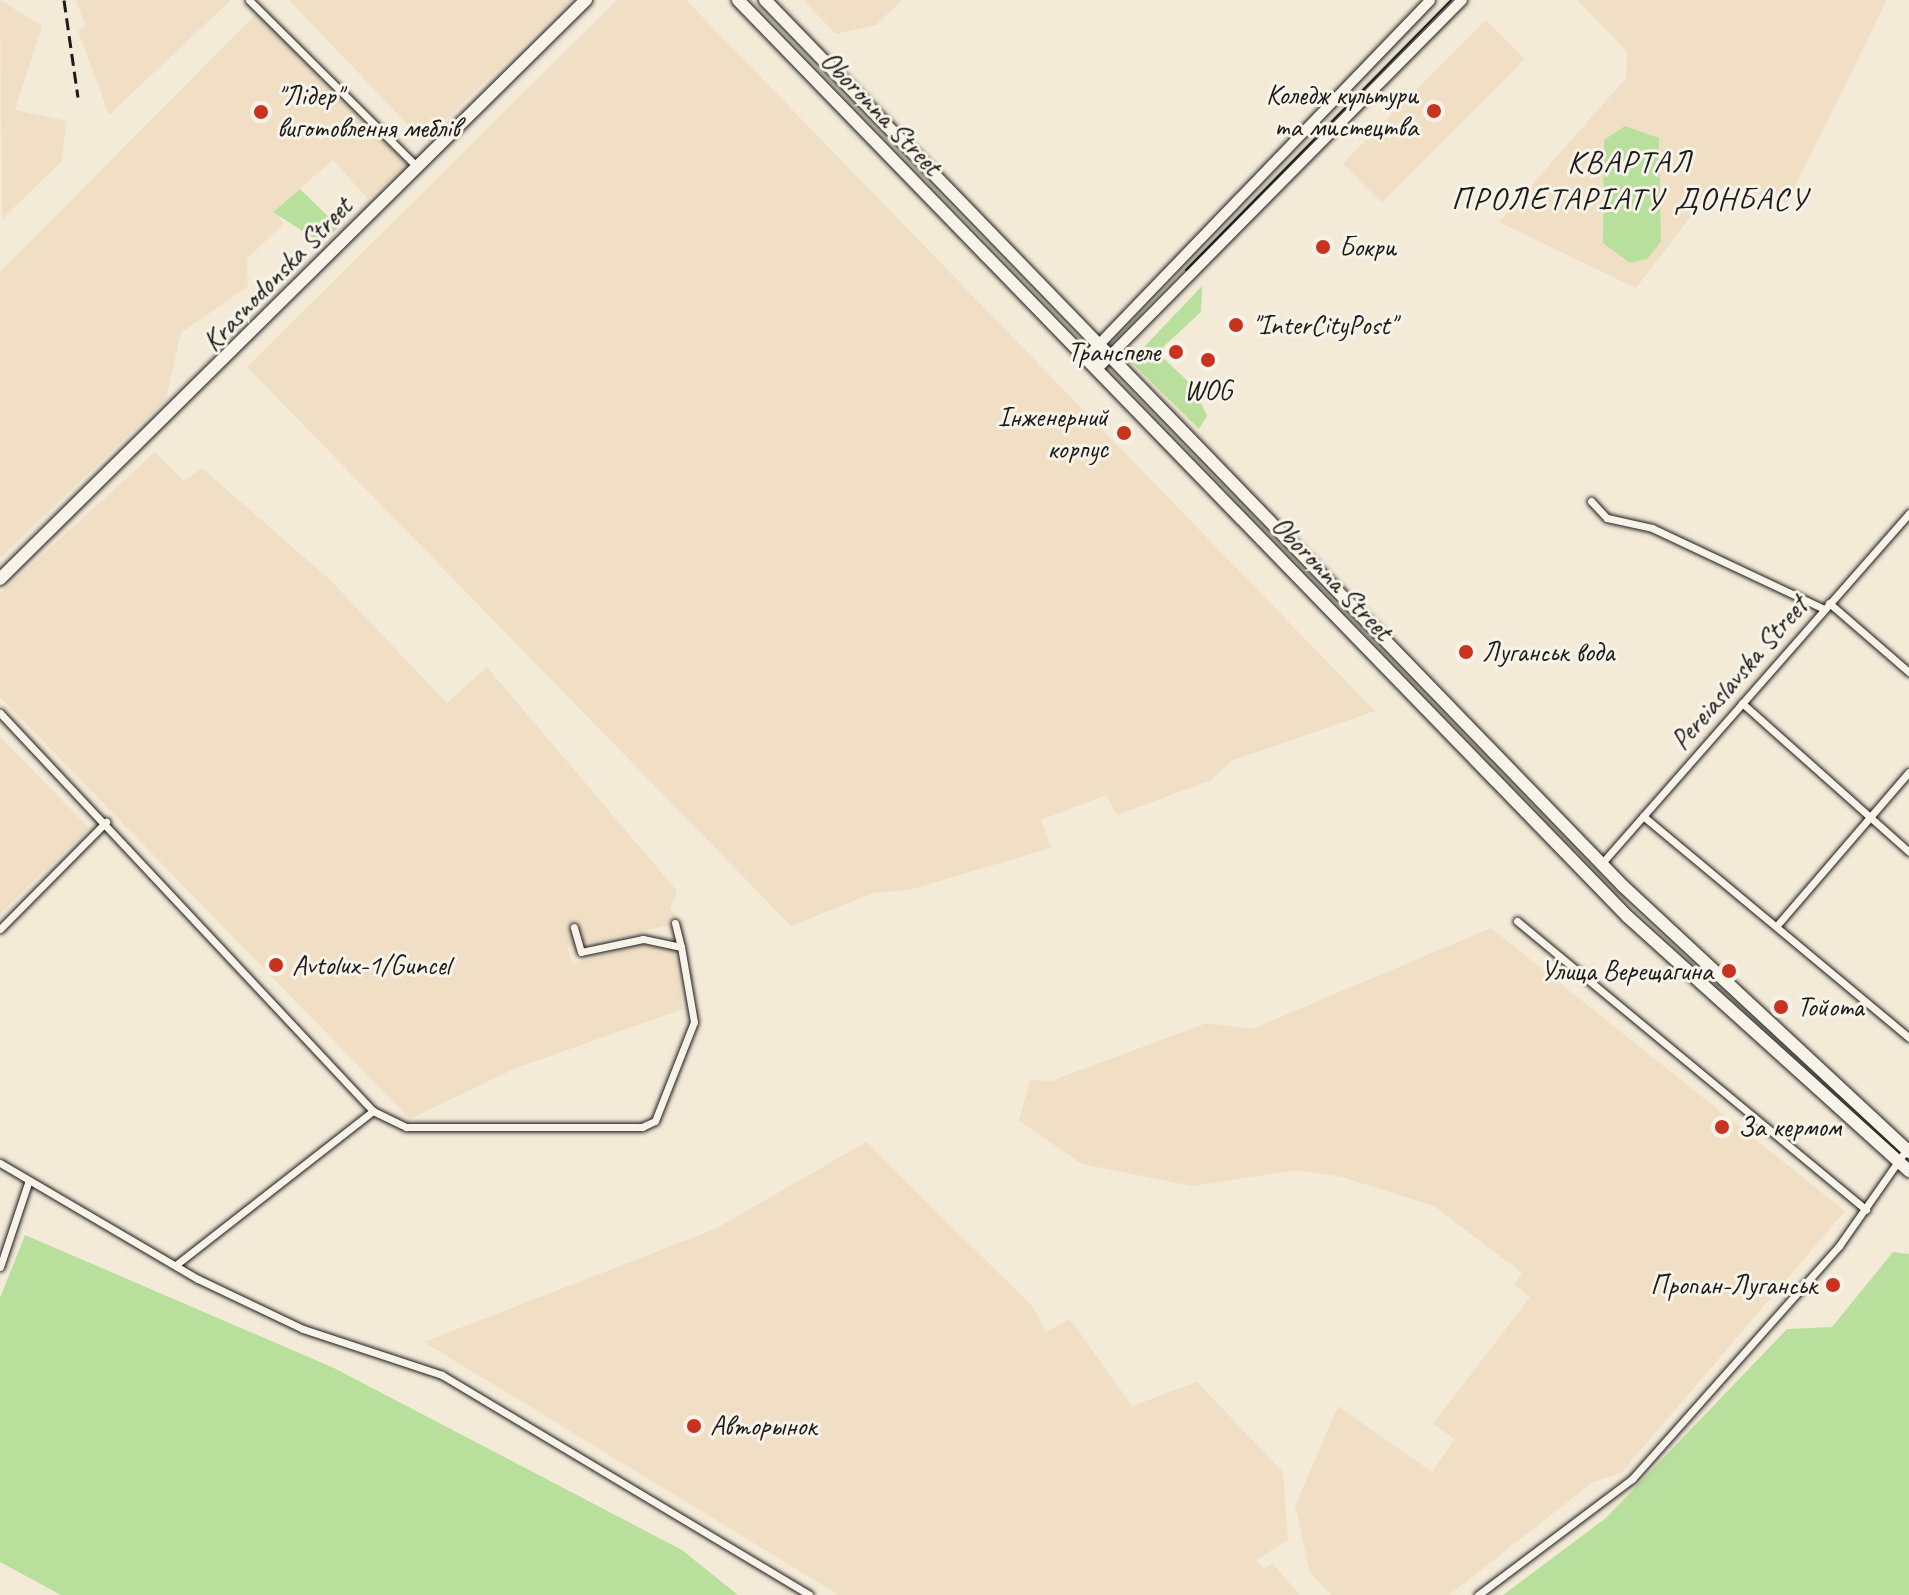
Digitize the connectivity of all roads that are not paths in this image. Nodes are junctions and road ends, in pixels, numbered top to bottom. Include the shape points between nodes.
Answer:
1 (249, 0) edge
2 (586, 0) edge
3 (738, 0) edge
4 (765, 0) edge
5 (1430, 0) edge
6 (1462, 0) edge
7 (416, 166) junction
8 (1184, 252) junction
9 (1200, 268) junction
10 (1098, 346) junction
11 (1109, 357) junction
12 (1086, 358) junction
13 (1097, 369) junction
14 (1591, 501) dead end
15 (1909, 513) edge
16 (0, 579) edge
17 (1827, 606) junction
18 (1909, 672) edge
19 (1742, 703) junction
20 (0, 713) edge
21 (1909, 772) edge
22 (1643, 816) junction
23 (1869, 819) junction
24 (106, 822) junction
25 (1909, 852) edge
26 (1602, 863) junction
27 (1517, 921) dead end
28 (675, 923) dead end
29 (1779, 923) junction
30 (574, 927) dead end
31 (0, 929) edge
32 (681, 947) junction
33 (1909, 1038) edge
34 (373, 1111) junction
35 (1908, 1149) edge
36 (0, 1163) edge
37 (1904, 1167) edge
38 (28, 1183) junction
39 (1866, 1210) junction
40 (177, 1264) junction
41 (0, 1267) edge
42 (809, 1595) edge
43 (1478, 1595) edge

1 - 7 street
2 - 7 main road, Krasnodonska Street
3 - 12 main road, Oboronna Street
4 - 10 main road, Oboronna Street
5 - 8 street
6 - 9 street
7 - 16 main road, Krasnodonska Street
8 - 9 street
8 - 10 street
9 - 11 street
10 - 11 main road, Oboronna Street
10 - 12 street
11 - 13 street
11 - 26 main road, Oboronna Street
12 - 13 main road, Oboronna Street
13 - 37 main road, Oboronna Street via 1628,917
14 - 17 street via 1607,518 1652,528
15 - 17 street, Pereiaslavska Street
17 - 18 street
17 - 19 street, Pereiaslavska Street
19 - 22 street, Pereiaslavska Street
19 - 23 street
20 - 24 street
21 - 23 street
22 - 26 street, Pereiaslavska Street
22 - 29 street
23 - 25 street
23 - 29 street
24 - 31 street
24 - 34 street
26 - 35 main road, Oboronna Street via 1732,995
27 - 39 street
28 - 32 street
29 - 33 street
30 - 32 street via 581,952 643,939
32 - 34 street via 694,1022 655,1121 642,1127 406,1127
34 - 40 street
35 - 37 street
36 - 38 street
37 - 39 street
38 - 40 street
38 - 41 street
39 - 43 street via 1632,1479
40 - 42 street via 303,1329 442,1375

